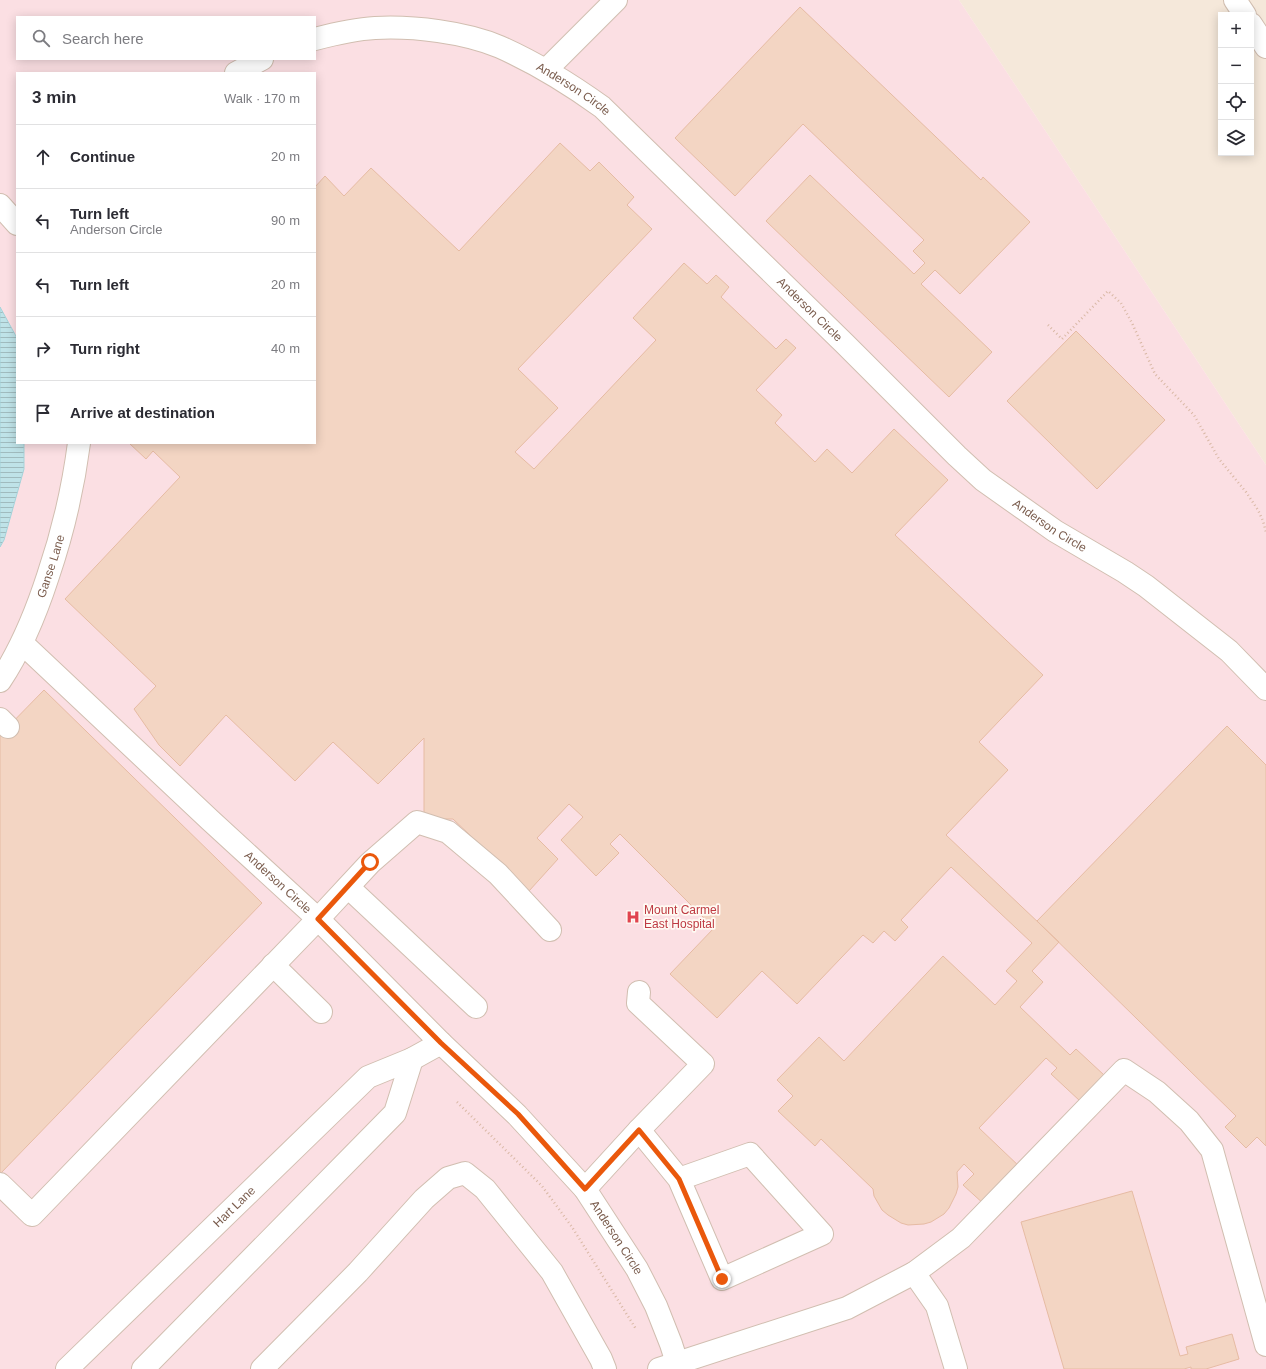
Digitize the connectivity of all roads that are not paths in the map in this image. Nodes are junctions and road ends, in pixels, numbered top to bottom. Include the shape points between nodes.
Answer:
1 (616, 0) edge
2 (1235, 0) edge
3 (1243, 12) edge
4 (1254, 29) edge
5 (316, 39) edge
6 (1266, 47) edge
7 (260, 60) edge
8 (546, 70) junction
9 (238, 72) edge
10 (0, 205) edge
11 (16, 223) edge
12 (80, 444) edge
13 (23, 644) junction
14 (0, 681) edge
15 (1266, 689) edge
16 (348, 887) junction
17 (318, 919) junction
18 (550, 930) dead end
19 (273, 965) junction
20 (639, 992) dead end
21 (476, 1007) dead end
22 (321, 1012) dead end
23 (441, 1043) junction
24 (412, 1059) junction
25 (639, 1130) junction
26 (679, 1179) junction
27 (0, 1184) edge
28 (585, 1189) junction
29 (914, 1273) junction
30 (1266, 1345) edge
31 (672, 1367) edge
32 (67, 1369) edge
33 (143, 1369) edge
34 (262, 1369) edge
35 (605, 1369) edge
36 (956, 1369) edge

1 - 8 street
2 - 3 street
4 - 6 street
5 - 8 street, Anderson Circle via 374,28 420,29 456,34 499,47
7 - 9 street
8 - 15 street, Anderson Circle via 602,107 983,480 1055,531 1146,586 1228,651
10 - 11 street
12 - 13 street, Ganse Lane via 58,546
13 - 14 street, Ganse Lane
13 - 17 street, Anderson Circle
16 - 17 street
16 - 18 street via 370,862 417,822 448,832 498,874
16 - 21 street
17 - 19 street
17 - 23 street, Anderson Circle
19 - 22 street
19 - 27 street via 32,1215
20 - 25 street via 638,1003 703,1064
23 - 24 street, Hart Lane
23 - 28 street, Anderson Circle via 518,1114
24 - 32 street, Hart Lane via 368,1077
24 - 33 street via 395,1113
25 - 26 street
25 - 28 street
26 - 26 street via 722,1279 822,1234 750,1154
28 - 31 street, Anderson Circle via 637,1269 656,1306 671,1344
29 - 30 street via 961,1238 1124,1070 1156,1092 1189,1121 1212,1150
29 - 31 street via 847,1308
29 - 36 street via 937,1306
34 - 35 street via 358,1272 424,1199 448,1178 465,1173 485,1189 552,1272 602,1359

